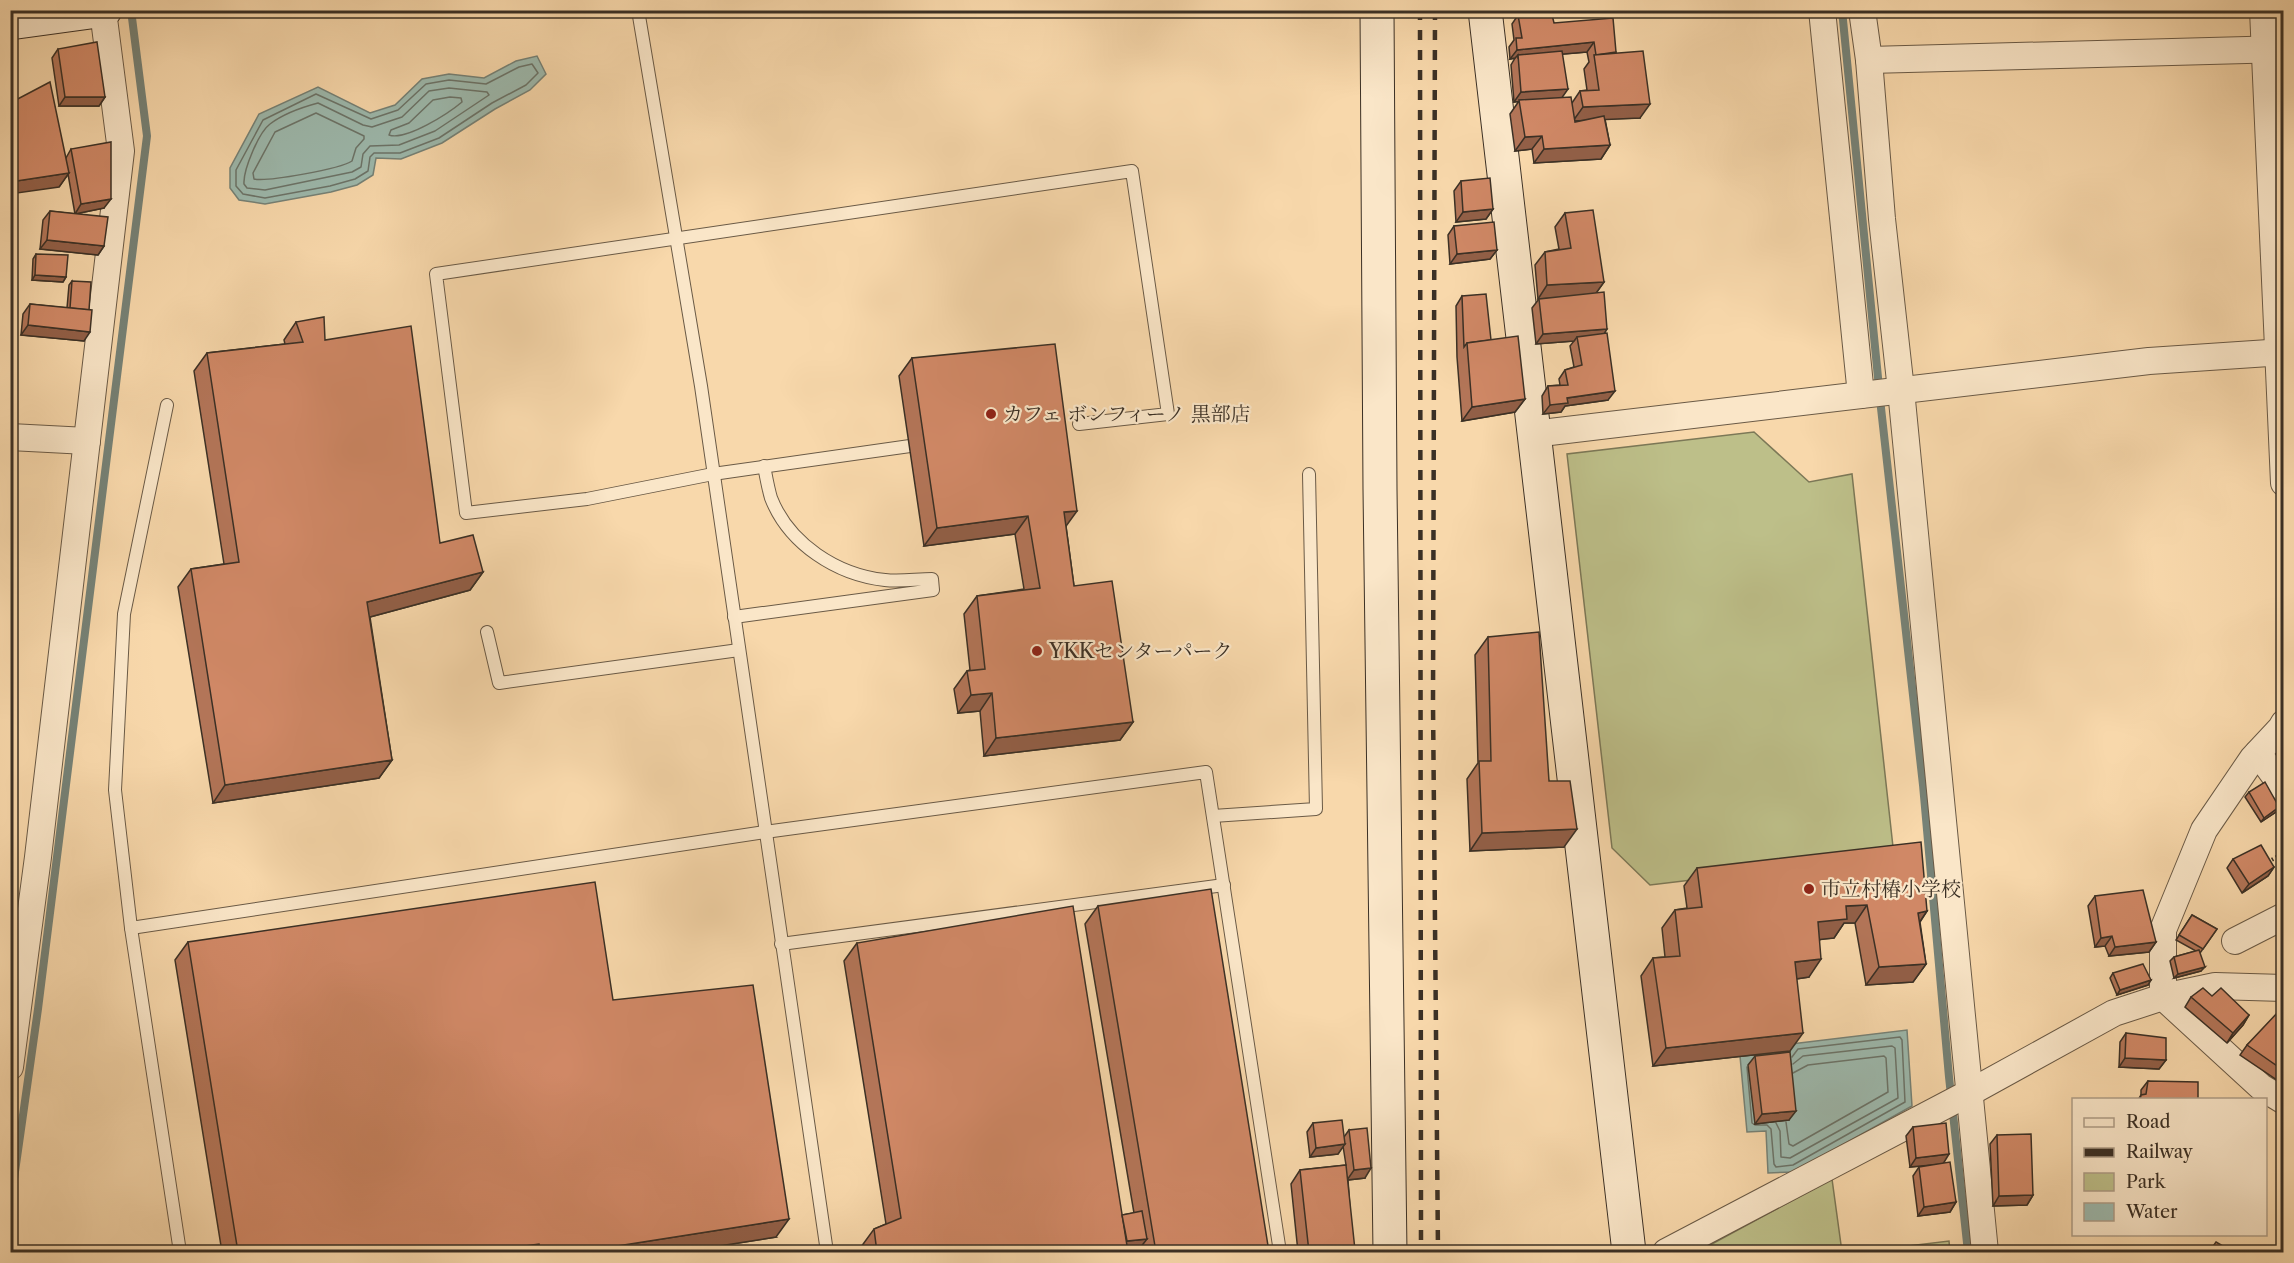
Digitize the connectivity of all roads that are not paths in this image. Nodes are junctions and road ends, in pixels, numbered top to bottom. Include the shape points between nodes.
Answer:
1 (638, 10) edge
2 (1377, 10) edge
3 (1485, 10) edge
4 (1822, 10) edge
5 (1862, 10) edge
6 (2263, 10) edge
7 (104, 11) edge
8 (10, 23) edge
9 (2274, 49) edge
10 (1869, 60) junction
11 (676, 240) junction
12 (2280, 351) edge
13 (1901, 390) junction
14 (1861, 395) junction
15 (167, 405) dead end
16 (1079, 424) dead end
17 (1533, 434) junction
18 (10, 437) edge
19 (87, 441) junction
20 (910, 446) dead end
21 (764, 466) junction
22 (713, 474) junction
23 (1309, 474) dead end
24 (2283, 483) edge
25 (734, 617) junction
26 (487, 632) dead end
27 (739, 650) junction
28 (2283, 726) edge
29 (2258, 753) junction
30 (2283, 789) edge
31 (1213, 816) junction
32 (765, 832) junction
33 (1224, 885) junction
34 (2283, 916) edge
35 (131, 928) junction
36 (2235, 941) dead end
37 (781, 944) junction
38 (2283, 988) edge
39 (2163, 997) junction
40 (10, 1067) edge
41 (1969, 1093) junction
42 (2283, 1101) edge
43 (180, 1252) edge
44 (827, 1252) edge
45 (1280, 1252) edge
46 (1390, 1252) edge
47 (1629, 1252) edge
48 (1666, 1252) edge
49 (1985, 1252) edge

1 - 11 lane
2 - 46 street
3 - 17 street
4 - 14 street
5 - 10 street
6 - 9 street
7 - 8 street
7 - 19 street via 121,150
9 - 10 street
9 - 12 street
10 - 13 street
11 - 16 lane via 1132,171 1168,414
11 - 22 lane
11 - 22 lane via 436,274 466,513 587,499
12 - 13 street via 2149,361
12 - 24 street
13 - 14 street
13 - 41 street
14 - 17 street
15 - 35 lane via 124,614 115,790
17 - 47 street
18 - 19 street
19 - 40 street
20 - 21 lane
21 - 22 lane
21 - 25 lane via 771,497 785,524 817,556 853,574 887,581 932,579 933,590
22 - 25 lane
23 - 31 lane via 1316,809
25 - 27 lane
26 - 27 lane via 499,683
27 - 32 lane
28 - 29 street
29 - 30 street
29 - 39 street via 2204,831 2163,930
31 - 32 lane via 1206,772
31 - 33 lane
32 - 35 lane
32 - 37 lane
33 - 37 lane
33 - 45 lane
34 - 36 street
35 - 43 lane
37 - 44 lane
38 - 39 street via 2215,987
39 - 41 street via 2114,1013
39 - 42 street via 2261,1087
41 - 48 street
41 - 49 street

